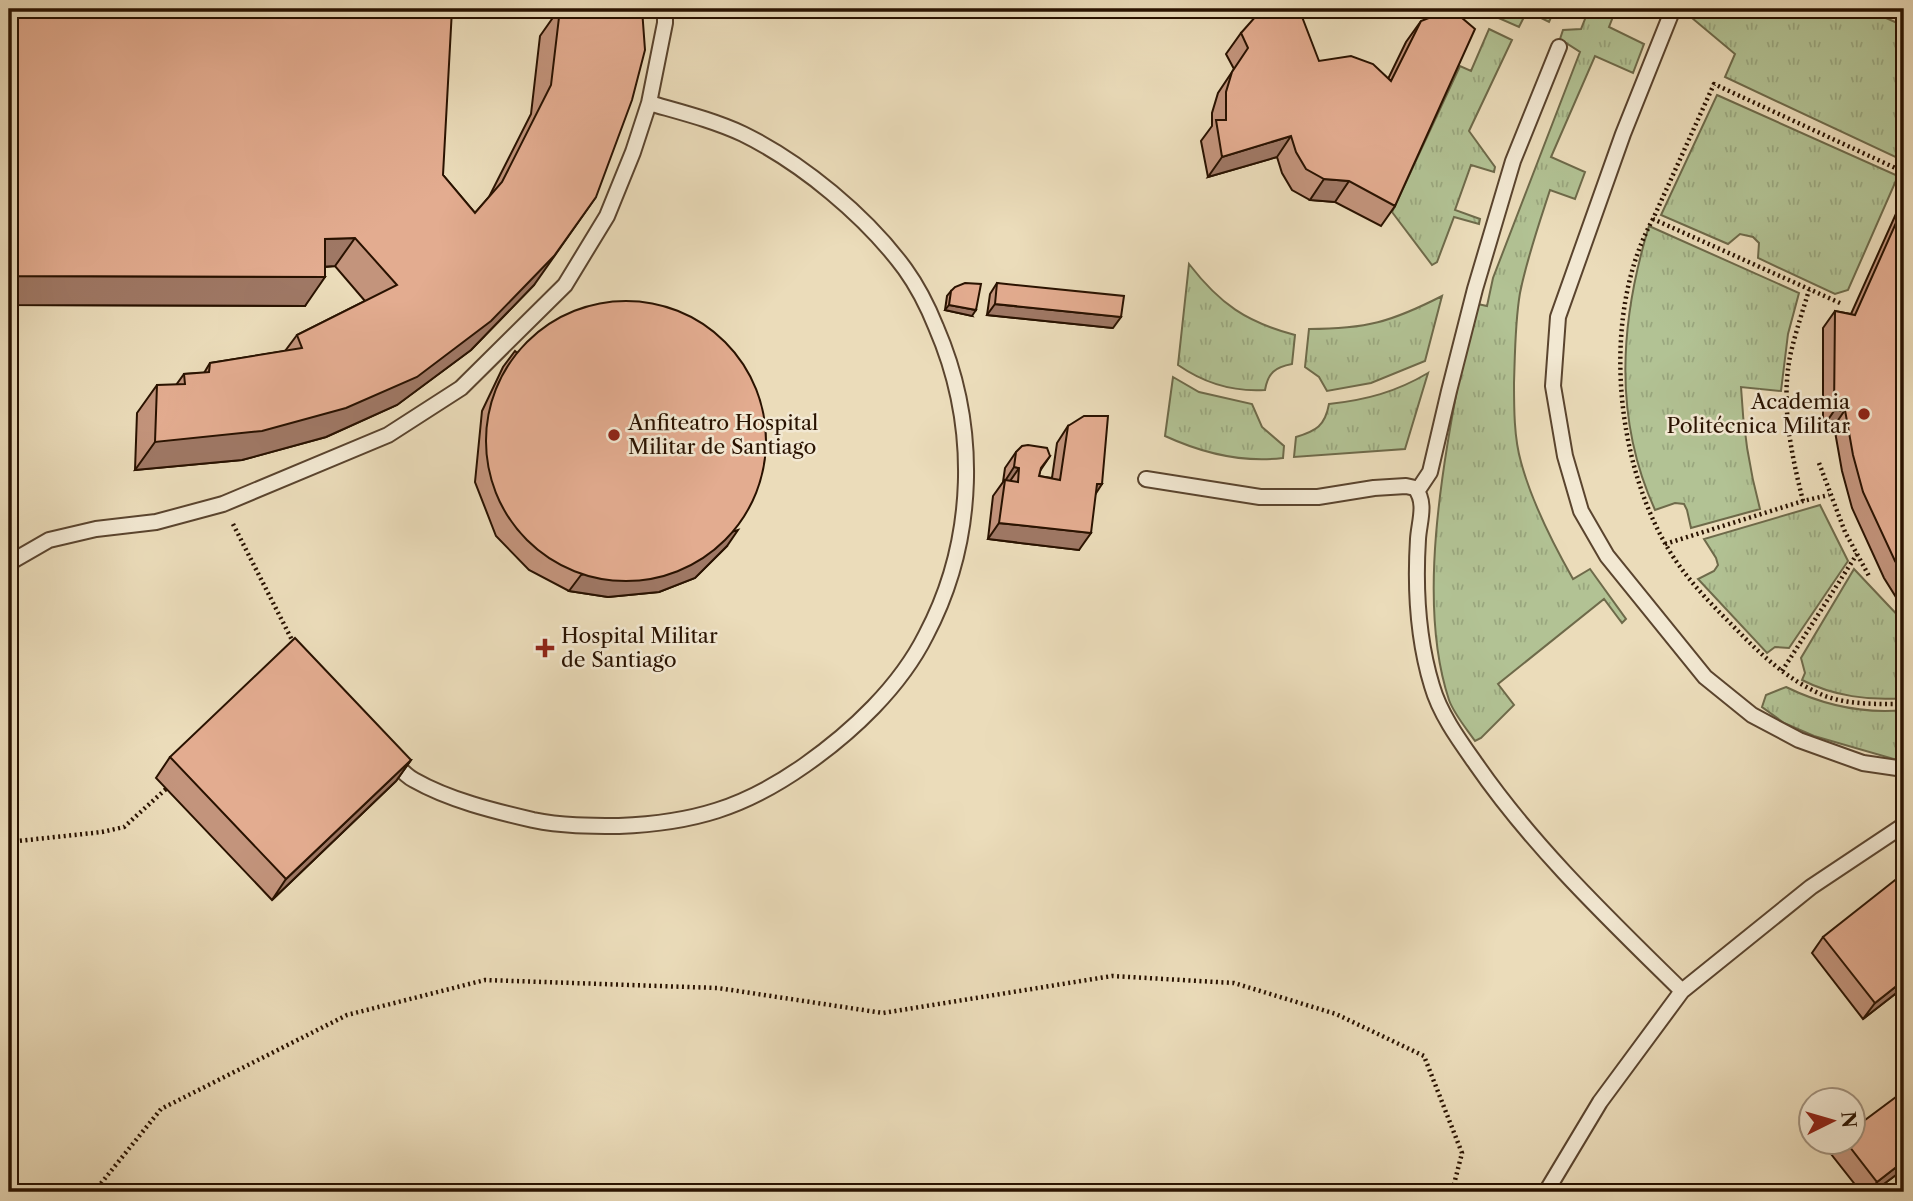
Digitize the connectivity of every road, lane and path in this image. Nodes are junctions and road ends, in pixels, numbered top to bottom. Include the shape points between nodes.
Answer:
1 (665, 9) edge
2 (1673, 9) edge
3 (1559, 47) dead end
4 (649, 103) junction
5 (1904, 172) edge
6 (1653, 219) junction
7 (1809, 290) junction
8 (1840, 303) dead end
9 (1819, 463) dead end
10 (1146, 479) dead end
11 (1418, 491) junction
12 (1829, 495) junction
13 (1802, 501) junction
14 (223, 504) junction
15 (1665, 544) junction
16 (1857, 554) junction
17 (9, 563) edge
18 (1869, 576) dead end
19 (296, 648) edge
20 (1782, 671) junction
21 (1904, 704) edge
22 (381, 749) edge
23 (1904, 769) edge
24 (166, 789) dead end
25 (1904, 825) edge
26 (9, 842) edge
27 (1682, 991) junction
28 (94, 1192) edge
29 (1452, 1192) edge
30 (1546, 1192) edge

1 - 4 lane
2 - 23 lane via 1558,317 1553,386 1565,456 1581,511 1607,556 1705,677 1752,715 1800,740 1863,763
3 - 11 lane via 1513,161 1475,289 1430,472
4 - 14 lane via 607,216 565,285 461,388 388,435
4 - 22 lane via 704,118 788,160 866,224 920,292 955,377 968,461 964,513 948,585 905,669 856,723 790,775 713,813 664,824 554,824 450,796 410,779
5 - 6 path via 1714,84
6 - 7 path
6 - 15 path via 1640,243 1626,299 1622,371 1624,418 1636,479
7 - 8 path
7 - 13 path via 1790,354 1787,405 1791,454
9 - 12 path
10 - 11 lane via 1260,497 1318,497 1396,486
11 - 27 lane via 1422,506 1419,621 1432,689 1449,724 1523,826
12 - 13 path
12 - 16 path
13 - 15 path
14 - 17 lane via 156,522 96,528 49,540
14 - 19 path
15 - 20 path via 1692,583
16 - 18 path
16 - 20 path
20 - 21 path via 1827,697
24 - 26 path via 124,827
25 - 27 lane via 1811,887
27 - 30 lane via 1600,1102
28 - 29 path via 160,1108 346,1015 485,980 718,988 883,1013 1112,976 1234,983 1336,1014 1424,1056 1462,1153

